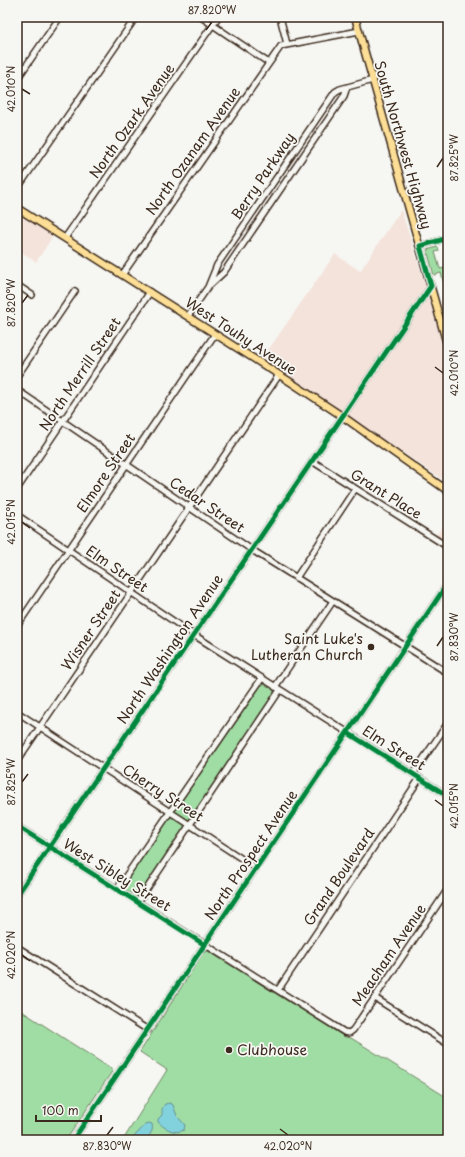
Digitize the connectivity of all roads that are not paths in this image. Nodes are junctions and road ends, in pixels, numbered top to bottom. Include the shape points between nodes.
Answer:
1 (60, 17) edge
2 (136, 17) edge
3 (201, 17) edge
4 (218, 17) edge
5 (280, 17) edge
6 (355, 17) edge
7 (213, 25) junction
8 (359, 30) junction
9 (287, 44) junction
10 (269, 63) junction
11 (17, 79) edge
12 (373, 80) junction
13 (347, 87) junction
14 (17, 189) edge
15 (17, 208) edge
16 (65, 238) junction
17 (448, 238) edge
18 (420, 246) junction
19 (122, 275) junction
20 (17, 285) edge
21 (431, 286) junction
22 (208, 287) junction
23 (75, 291) dead end
24 (150, 292) junction
25 (32, 295) dead end
26 (188, 316) junction
27 (215, 334) junction
28 (447, 340) edge
29 (448, 348) edge
30 (279, 375) junction
31 (17, 376) edge
32 (17, 390) edge
33 (342, 416) junction
34 (63, 421) junction
35 (312, 461) junction
36 (126, 465) junction
37 (17, 489) edge
38 (356, 489) junction
39 (448, 491) edge
40 (189, 507) junction
41 (17, 515) edge
42 (448, 547) edge
43 (68, 550) junction
44 (252, 550) junction
45 (296, 578) junction
46 (448, 583) edge
47 (131, 593) junction
48 (333, 601) junction
49 (17, 626) edge
50 (194, 635) junction
51 (406, 646) junction
52 (448, 673) edge
53 (262, 678) junction
54 (277, 688) junction
55 (17, 712) edge
56 (448, 723) edge
57 (40, 727) junction
58 (348, 733) junction
59 (17, 760) edge
60 (103, 769) junction
61 (413, 774) junction
62 (420, 778) junction
63 (448, 796) edge
64 (170, 812) junction
65 (189, 825) junction
66 (17, 826) edge
67 (50, 847) junction
68 (256, 868) junction
69 (448, 889) edge
70 (117, 890) junction
71 (17, 895) edge
72 (138, 902) junction
73 (205, 945) junction
74 (17, 947) edge
75 (278, 990) junction
76 (375, 998) junction
77 (148, 1030) junction
78 (349, 1033) joint
79 (448, 1035) edge
80 (446, 1042) edge
81 (73, 1140) edge

1 - 11 street
2 - 14 street
3 - 7 street
4 - 7 street, North Ozark Avenue
5 - 9 street
6 - 8 main road, South Northwest Highway
7 - 10 street
7 - 16 street, North Ozark Avenue
8 - 9 street
8 - 12 main road, South Northwest Highway
9 - 10 street, North Ozanam Avenue via 281,46
10 - 19 street, North Ozanam Avenue
12 - 13 street, Berry Parkway
12 - 18 main road, South Northwest Highway
13 - 22 street, Berry Parkway via 344,96 224,272
13 - 22 street, Berry Parkway via 335,92 217,265
15 - 16 main road, West Touhy Avenue
16 - 19 main road, West Touhy Avenue
17 - 18 street
18 - 21 main road, South Northwest Highway
19 - 24 main road, West Touhy Avenue
20 - 25 street
21 - 28 main road, South Northwest Highway
21 - 33 street, North Washington Avenue
22 - 26 street, Berry Parkway
23 - 31 street
24 - 26 main road, West Touhy Avenue
24 - 34 street, North Merrill Street
26 - 27 main road, West Touhy Avenue
27 - 30 main road, West Touhy Avenue
27 - 36 street, Elmore Street
28 - 29 main road, South Northwest Highway
30 - 33 main road, West Touhy Avenue
30 - 40 street, Wisner Street
32 - 34 street, Cedar Street
33 - 35 street, North Washington Avenue
33 - 39 main road, West Touhy Avenue
34 - 36 street, Cedar Street
34 - 37 street, North Merrill Street
35 - 38 street, Grant Place
35 - 44 street, North Washington Avenue
36 - 40 street, Cedar Street
36 - 43 street, Elmore Street
38 - 42 street, Grant Place
38 - 45 street
40 - 44 street, Cedar Street
40 - 47 street, Wisner Street
41 - 43 street, Elm Street
43 - 47 street, Elm Street
43 - 49 street, Elmore Street
44 - 45 street, Cedar Street
44 - 50 street, North Washington Avenue
45 - 48 street, Cedar Street
46 - 51 street, North Prospect Avenue
47 - 50 street, Elm Street
47 - 57 street, Wisner Street
48 - 51 street, Cedar Street
48 - 54 street
50 - 53 street, Elm Street
50 - 60 street, North Washington Avenue
51 - 52 street, Cedar Street
51 - 58 street, North Prospect Avenue
53 - 54 street, Elm Street
53 - 64 street
54 - 58 street, Elm Street
54 - 65 street
55 - 57 street, Cherry Street
56 - 61 street
57 - 59 street, Wisner Street
57 - 60 street, Cherry Street
58 - 61 street, Elm Street
58 - 68 street, North Prospect Avenue
60 - 64 street, Cherry Street
60 - 67 street, North Washington Avenue
61 - 62 street, Elm Street
62 - 63 street, Elm Street
62 - 75 street, Grand Boulevard
64 - 65 street, Cherry Street
64 - 70 street
65 - 68 street, Cherry Street
65 - 72 street
66 - 67 street, West Sibley Street
67 - 70 street, West Sibley Street
67 - 71 street, North Washington Avenue
68 - 73 street, North Prospect Avenue
69 - 76 street, Meacham Avenue
70 - 72 street, West Sibley Street
72 - 73 street, West Sibley Street
73 - 75 street, West Sibley Street
73 - 77 street, North Prospect Avenue
74 - 77 street
75 - 78 street, West Sibley Street
76 - 78 street, Meacham Avenue via 354,1030
76 - 80 street
77 - 81 street, North Prospect Avenue
79 - 80 street

